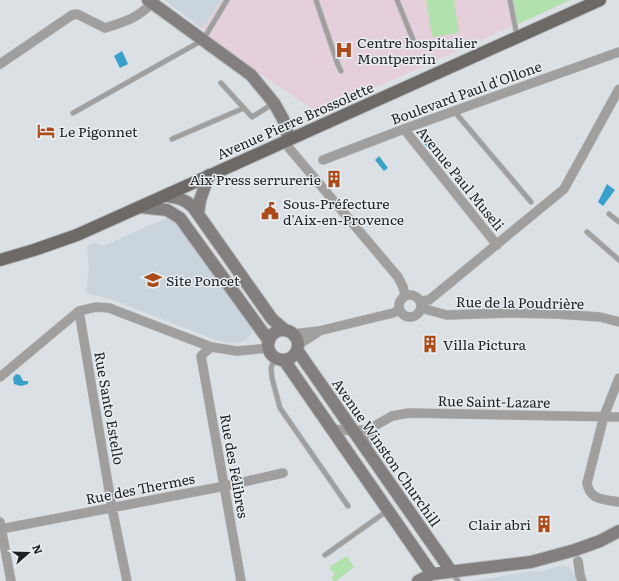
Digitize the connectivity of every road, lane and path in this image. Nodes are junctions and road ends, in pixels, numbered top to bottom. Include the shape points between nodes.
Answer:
1 (227, 0) edge
2 (316, 0) edge
3 (397, 0) edge
4 (510, 0) edge
5 (600, 0) edge
6 (151, 1) edge
7 (518, 37) junction
8 (203, 40) junction
9 (414, 42) dead end
10 (619, 52) edge
11 (0, 64) edge
12 (341, 71) dead end
13 (221, 83) dead end
14 (619, 89) edge
15 (274, 103) junction
16 (244, 108) junction
17 (454, 111) junction
18 (73, 113) dead end
19 (404, 129) junction
20 (172, 139) dead end
21 (288, 139) junction
22 (323, 160) dead end
23 (209, 175) junction
24 (190, 184) junction
25 (165, 196) junction
26 (180, 199) junction
27 (531, 202) dead end
28 (140, 207) junction
29 (198, 214) junction
30 (609, 214) dead end
31 (180, 218) junction
32 (619, 222) edge
33 (587, 232) dead end
34 (497, 245) junction
35 (0, 260) edge
36 (619, 260) edge
37 (405, 295) junction
38 (421, 305) junction
39 (399, 310) junction
40 (79, 311) junction
41 (619, 322) edge
42 (319, 331) junction
43 (289, 332) junction
44 (190, 338) junction
45 (211, 347) junction
46 (298, 347) junction
47 (274, 352) junction
48 (201, 356) junction
49 (0, 377) edge
50 (619, 378) edge
51 (604, 416) junction
52 (619, 417) edge
53 (371, 428) junction
54 (332, 429) junction
55 (353, 431) junction
56 (366, 449) junction
57 (283, 473) dead end
58 (225, 486) junction
59 (619, 502) edge
60 (348, 506) dead end
61 (112, 508) junction
62 (388, 510) junction
63 (1, 526) edge
64 (619, 531) edge
65 (325, 555) dead end
66 (578, 561) dead end
67 (432, 574) junction
68 (454, 576) edge
69 (11, 581) edge
70 (127, 581) edge
71 (241, 581) edge
72 (418, 581) edge
73 (582, 581) edge

1 - 8 lane
2 - 12 lane
3 - 9 lane
4 - 7 lane
5 - 7 main road, Avenue Pierre Brossolette
6 - 8 street
6 - 11 street via 144,12 106,28 77,14 72,15
7 - 21 main road, Avenue Pierre Brossolette
8 - 15 street via 251,75
8 - 18 lane
10 - 17 street, Boulevard Paul d'Ollone
13 - 16 lane
14 - 34 street via 564,189
15 - 16 lane via 252,117
15 - 21 street via 287,130
16 - 20 lane
17 - 19 street, Boulevard Paul d'Ollone
17 - 27 lane
19 - 22 street, Boulevard Paul d'Ollone
19 - 34 street, Avenue Paul Museli
21 - 23 main road, Avenue Pierre Brossolette
21 - 37 street via 290,148 398,277
23 - 24 main road, Avenue Pierre Brossolette
23 - 29 street
24 - 25 main road, Avenue Pierre Brossolette
24 - 26 street
25 - 26 street
25 - 28 main road, Avenue Pierre Brossolette
26 - 29 street via 189,203
26 - 31 street
28 - 31 street via 167,210
28 - 35 main road, Avenue Pierre Brossolette via 77,235
29 - 43 street via 272,318
30 - 32 lane
31 - 47 street
33 - 36 lane
34 - 38 street
37 - 38 street via 416,296
37 - 39 street via 400,299
38 - 39 street via 418,314 411,317 404,316
38 - 41 street, Rue de la Poudrière via 447,315 557,314 600,317
39 - 42 street
40 - 44 street via 96,307 109,308
40 - 49 street
40 - 61 street, Rue Santo Estello
42 - 43 street
42 - 46 street
43 - 46 street, Avenue Winston Churchill via 297,339
43 - 47 street via 276,332
44 - 45 street
44 - 48 street, Rue des Félibres
45 - 47 street
45 - 48 street
46 - 47 street via 294,355
46 - 55 street, Avenue Winston Churchill
47 - 54 street
47 - 60 lane via 272,378 280,408
48 - 58 street, Rue des Félibres
50 - 51 street
51 - 52 street, Rue Saint-Lazare
51 - 53 street, Rue Saint-Lazare via 409,413 392,416
51 - 59 street via 588,489 596,498
53 - 55 street, Rue Saint-Lazare
53 - 56 street
54 - 55 street, Rue Saint-Lazare
54 - 62 street
55 - 56 street, Avenue Winston Churchill
56 - 68 street, Avenue Winston Churchill
57 - 58 street, Rue des Thermes
58 - 61 street, Rue des Thermes
58 - 71 street, Rue des Félibres
61 - 63 street, Rue des Thermes
61 - 70 street, Rue Santo Estello
62 - 65 lane
62 - 67 street
63 - 69 street
64 - 68 street via 600,541 539,560
66 - 73 street
67 - 68 street
67 - 72 street

